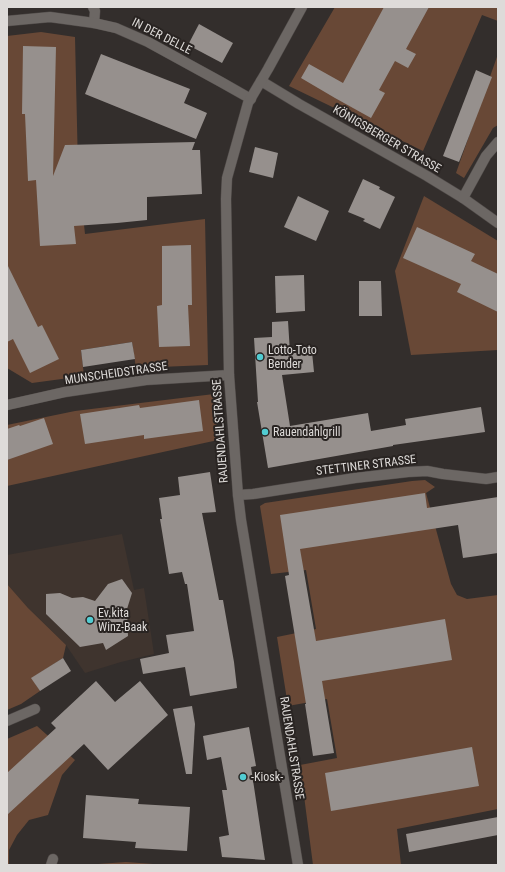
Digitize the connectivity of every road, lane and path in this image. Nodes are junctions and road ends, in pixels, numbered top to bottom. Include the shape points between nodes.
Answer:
1 (93, 7) edge
2 (302, 7) edge
3 (7, 22) edge
4 (94, 22) junction
5 (261, 81) junction
6 (251, 99) junction
7 (498, 142) edge
8 (463, 198) junction
9 (498, 223) edge
10 (229, 375) junction
11 (8, 401) edge
12 (498, 477) edge
13 (238, 495) junction
14 (35, 709) dead end
15 (7, 721) edge
16 (298, 865) edge

1 - 4 street
2 - 5 street, RAUENDAHLSTRASSE
3 - 4 street, IN DER DELLE via 50,17
4 - 6 street, IN DER DELLE via 116,28 148,42
5 - 6 street, RAUENDAHLSTRASSE
5 - 8 street, KÖNIGSBERGER STRASSE
6 - 10 street, RAUENDAHLSTRASSE via 227,178
7 - 8 street via 486,156
8 - 9 street, KÖNIGSBERGER STRASSE
10 - 11 street, MUNSCHEIDSTRASSE via 146,380
10 - 13 street, RAUENDAHLSTRASSE
12 - 13 street, STETTINER STRASSE via 486,479 427,471 408,472
13 - 16 street, RAUENDAHLSTRASSE
14 - 15 street

